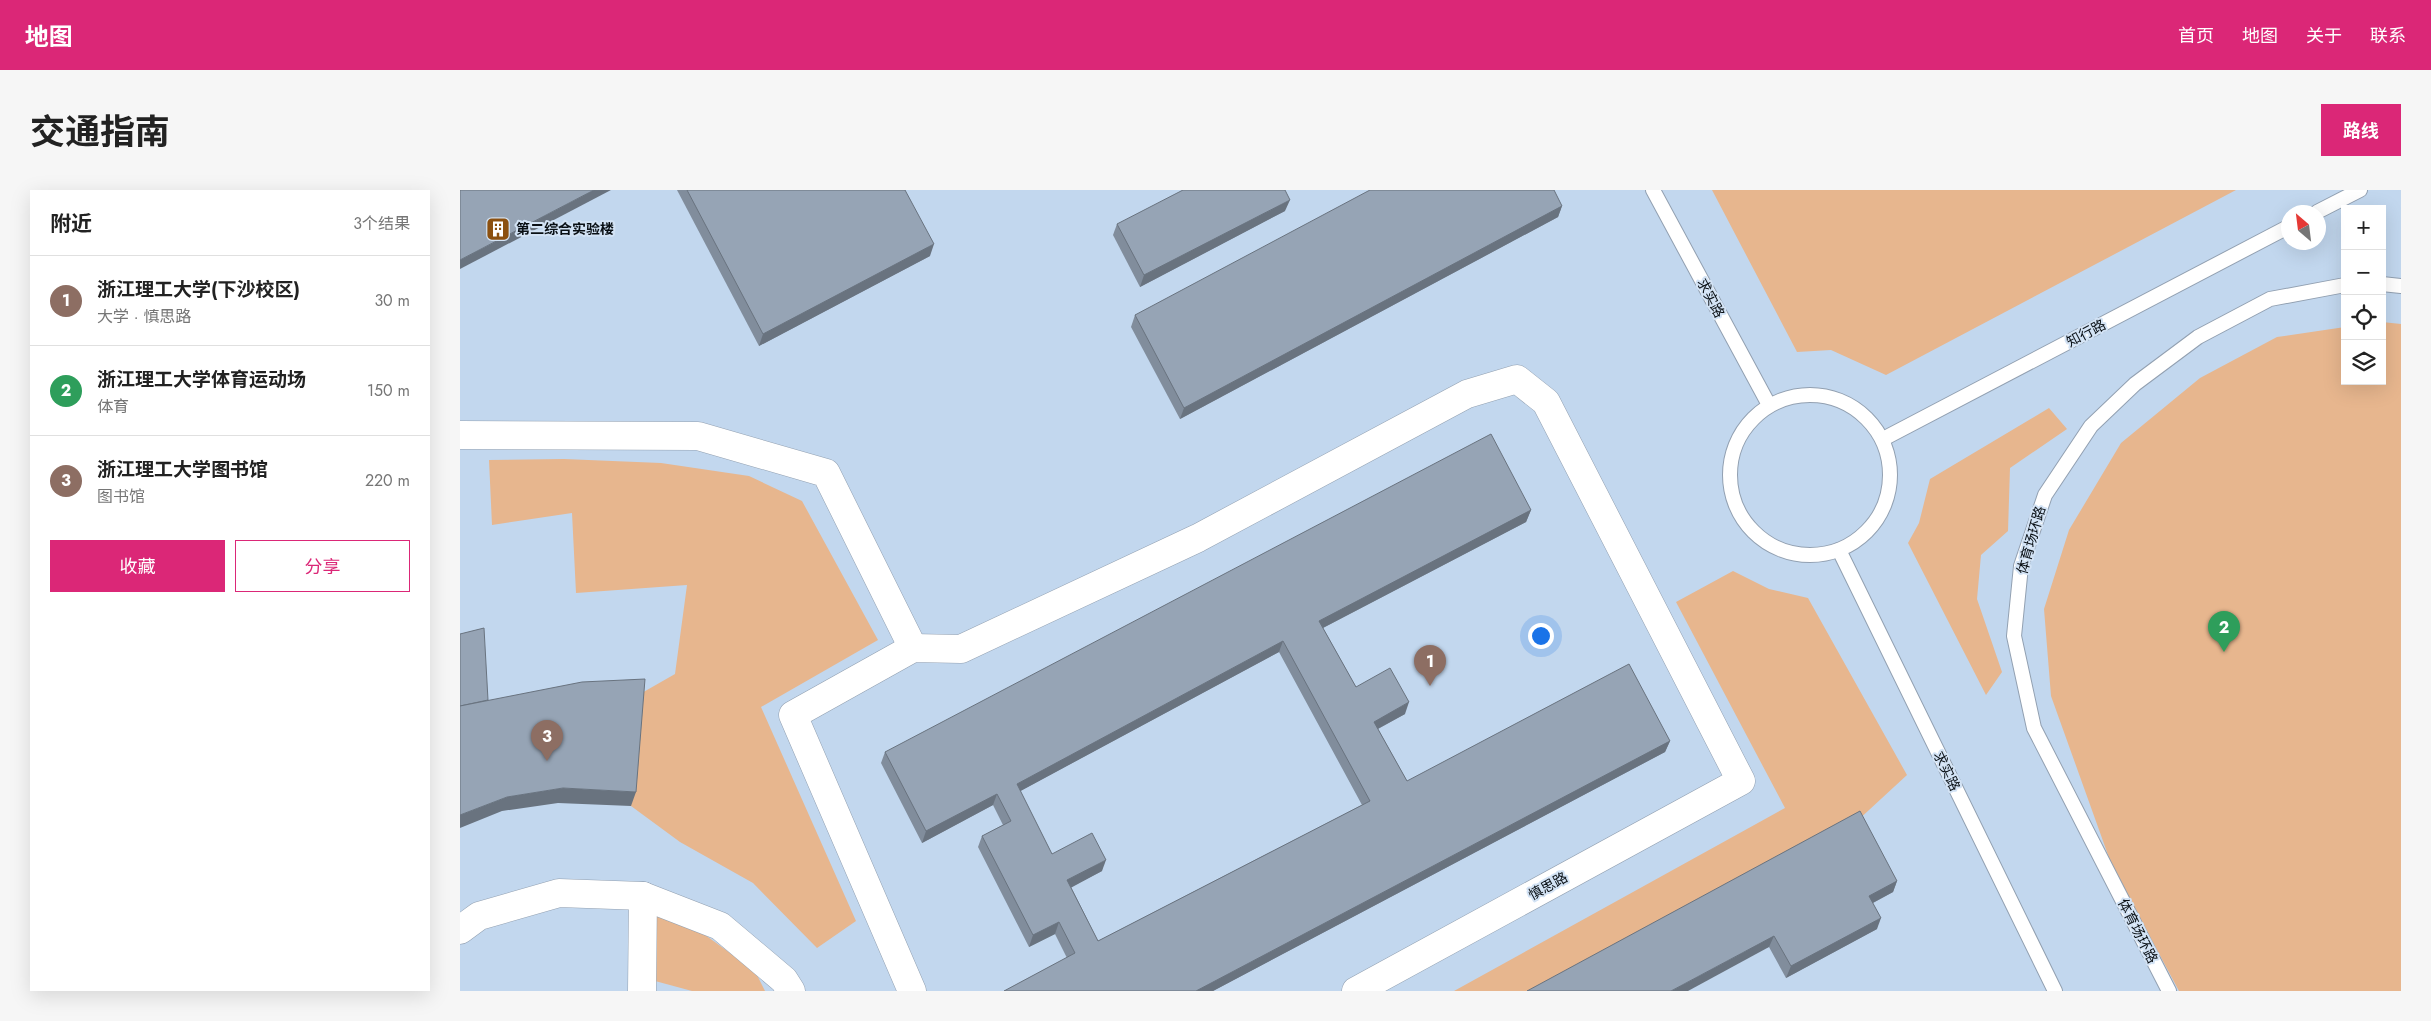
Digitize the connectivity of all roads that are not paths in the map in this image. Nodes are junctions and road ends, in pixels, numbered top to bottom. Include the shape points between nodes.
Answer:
1 (1653, 190) edge
2 (2360, 190) edge
3 (2326, 207) edge
4 (2281, 231) edge
5 (2386, 284) edge
6 (2341, 285) edge
7 (2401, 286) edge
8 (1769, 406) junction
9 (460, 435) edge
10 (1883, 439) junction
11 (1839, 550) junction
12 (913, 648) junction
13 (643, 896) junction
14 (460, 930) edge
15 (901, 986) edge
16 (642, 991) edge
17 (790, 991) edge
18 (1356, 991) edge
19 (2055, 991) edge
20 (2169, 991) edge

1 - 8 lane, 求实路
2 - 3 lane
4 - 10 lane, 知行路
5 - 7 lane
6 - 20 lane, 体育场环路 via 2270,299 2198,337 2135,384 2091,426 2045,495 2021,566 2014,636 2034,728
8 - 10 lane via 1793,396 1820,395 1846,402 1867,418
8 - 11 lane via 1748,423 1735,446 1729,472 1732,498 1744,522 1763,540 1786,552 1813,556
9 - 12 street via 698,436 826,473
10 - 11 lane via 1890,465 1889,492 1880,516 1862,536
11 - 19 lane, 求实路
12 - 15 street via 793,715
12 - 18 street, 慎思路 via 961,649 1198,538 1467,394 1517,379 1546,402 1740,781
13 - 14 street via 559,893 479,916
13 - 16 street
13 - 17 street via 720,926 784,980

